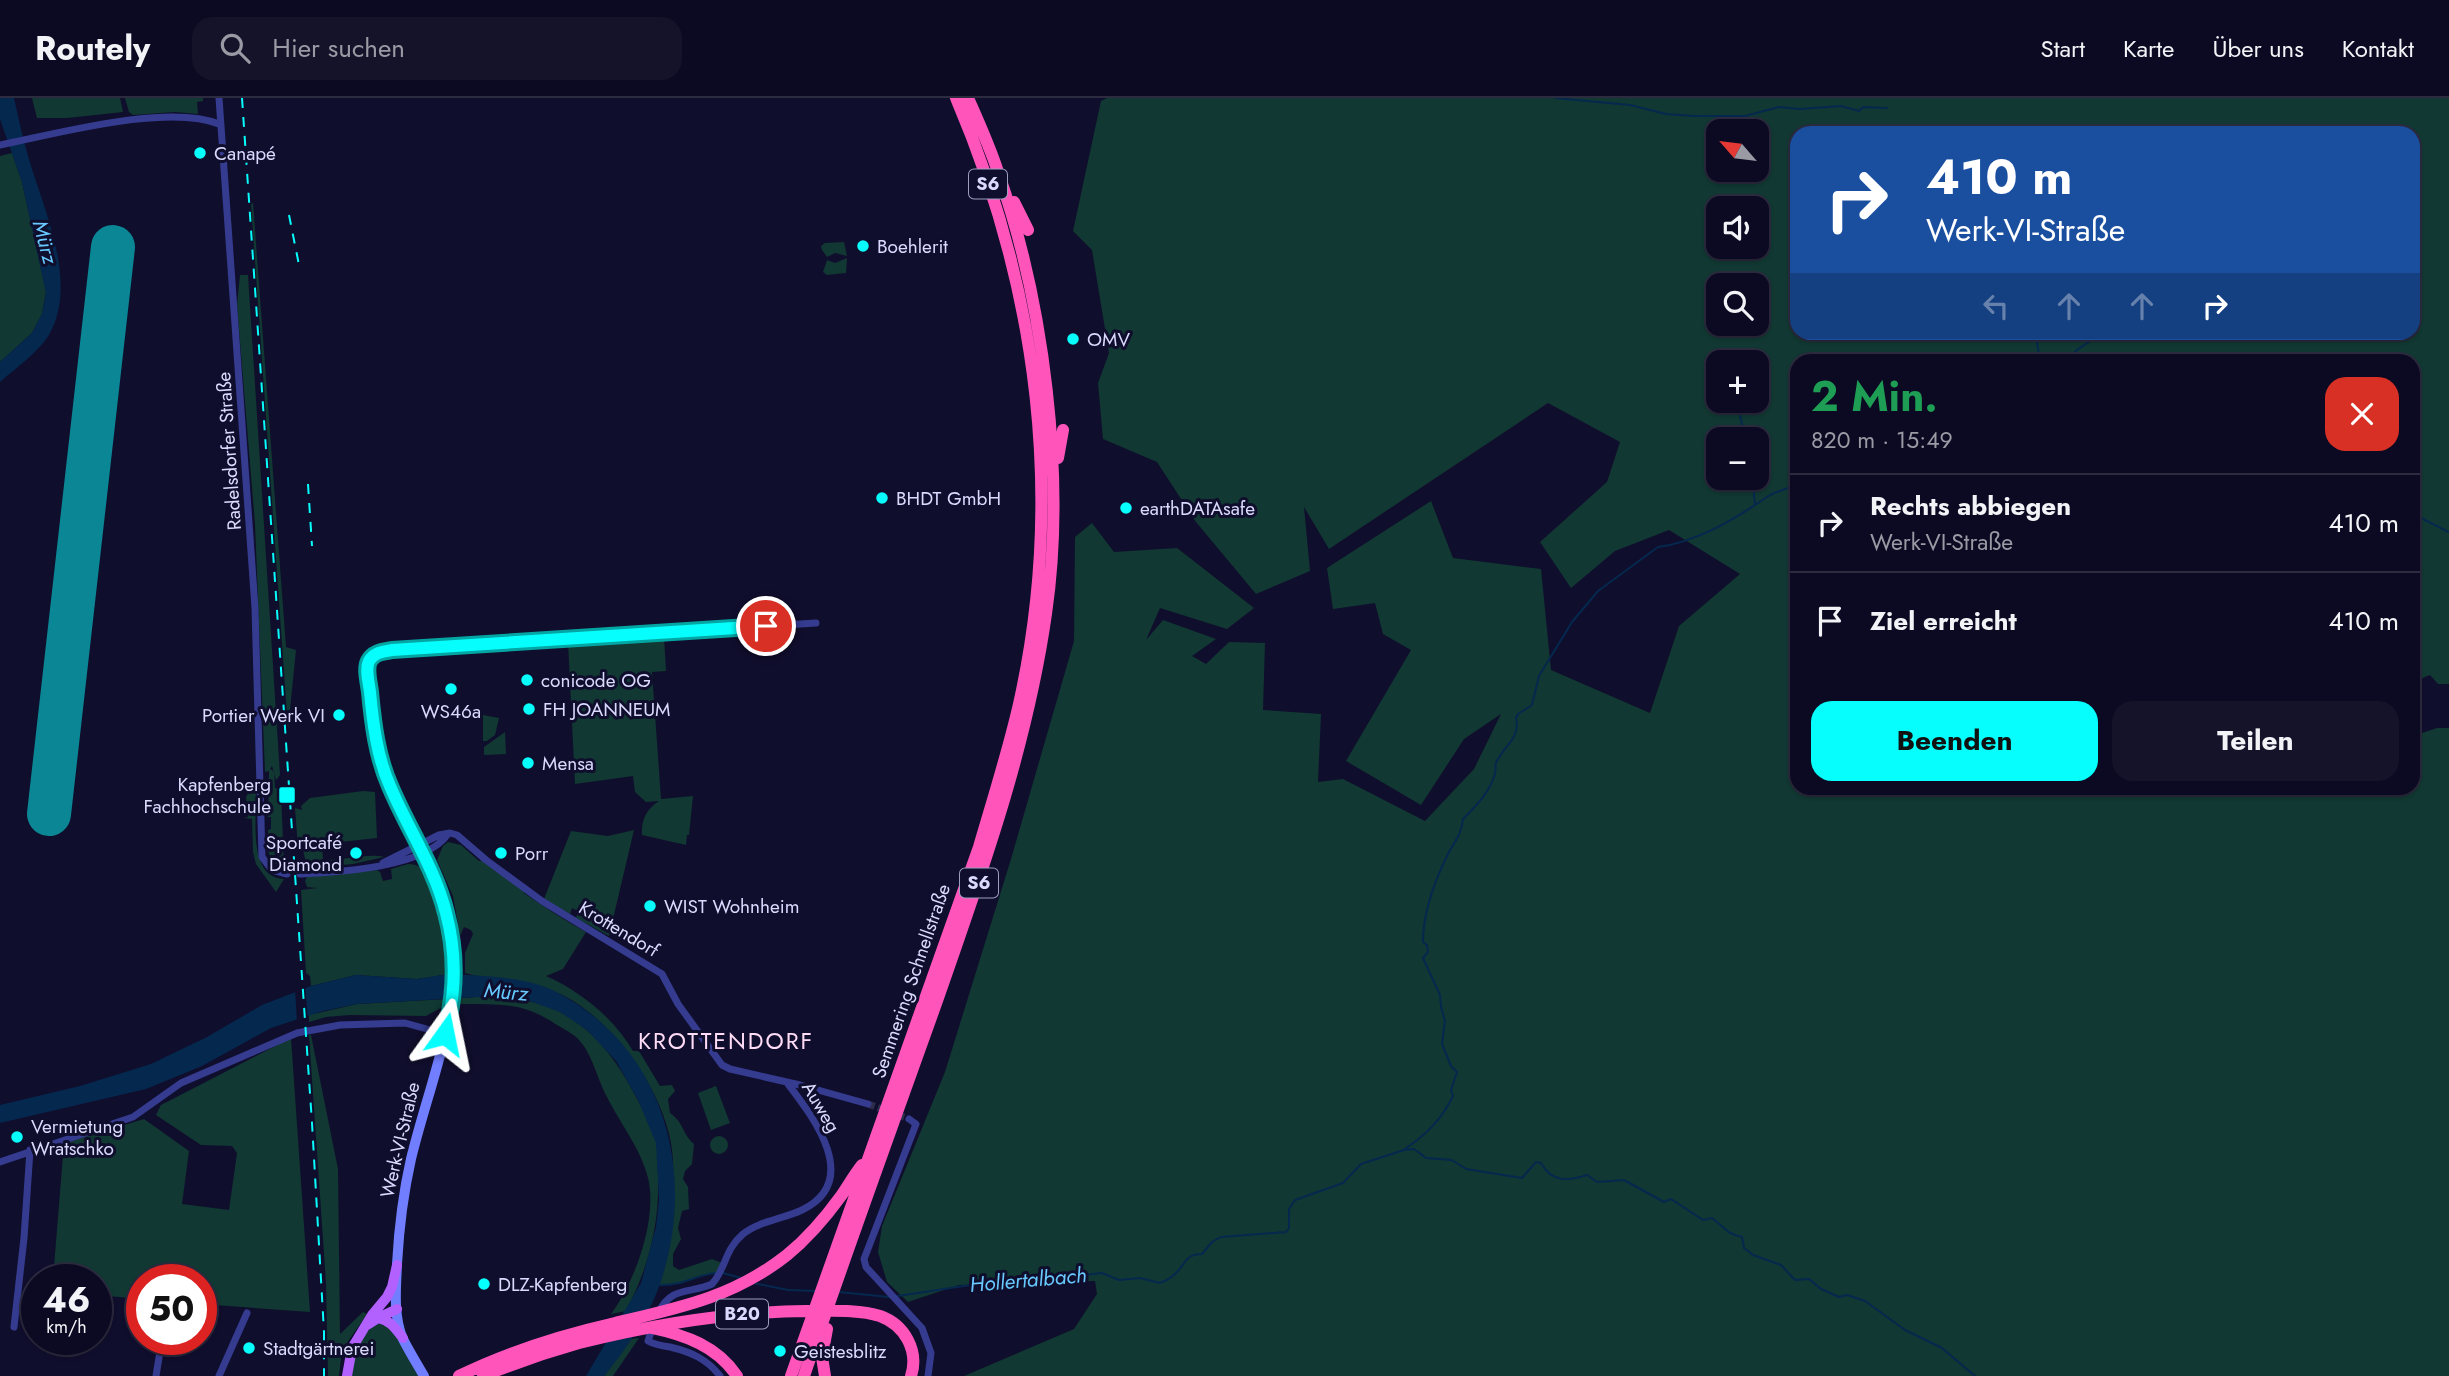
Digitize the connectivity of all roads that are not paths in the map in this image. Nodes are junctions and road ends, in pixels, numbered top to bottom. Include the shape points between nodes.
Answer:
1 (219, 98) edge
2 (950, 98) edge
3 (956, 98) edge
4 (968, 98) edge
5 (964, 119) junction
6 (219, 124) junction
7 (0, 145) edge
8 (999, 174) junction
9 (1028, 230) dead end
10 (1063, 430) dead end
11 (1053, 489) junction
12 (816, 623) dead end
13 (420, 849) junction
14 (287, 874) dead end
15 (300, 874) dead end
16 (445, 1034) junction
17 (788, 1083) junction
18 (869, 1104) tunnel mouth
19 (909, 1119) dead end
20 (30, 1150) junction
21 (869, 1157) junction
22 (0, 1162) edge
23 (397, 1265) junction
24 (834, 1273) junction
25 (397, 1309) junction
26 (671, 1311) junction
27 (247, 1313) dead end
28 (379, 1313) junction
29 (819, 1313) junction
30 (14, 1327) dead end
31 (658, 1327) junction
32 (403, 1338) junction
33 (159, 1355) edge
34 (156, 1376) edge
35 (219, 1376) edge
36 (347, 1376) edge
37 (424, 1376) edge
38 (459, 1376) edge
39 (484, 1376) edge
40 (720, 1376) edge
41 (737, 1376) edge
42 (791, 1376) edge
43 (804, 1376) edge
44 (825, 1376) edge
45 (911, 1376) edge
46 (920, 1376) edge
47 (928, 1376) edge

1 - 6 street, Radelsdorfer Straße
2 - 5 highway
3 - 5 highway, Semmering Schnellstraße / S6
4 - 8 highway, Semmering Schnellstraße / S6
5 - 21 highway, Semmering Schnellstraße / S6 via 985,172 1025,318 1040,429 1035,613 1020,702 1002,771
6 - 7 street via 205,118 163,116
6 - 14 street, Radelsdorfer Straße via 245,445 262,857 272,870
8 - 9 highway
8 - 11 highway, Semmering Schnellstraße / S6 via 1038,326
10 - 11 highway
11 - 24 highway, Semmering Schnellstraße / S6 via 1046,611 1014,771 979,881
12 - 13 street, Werk-VI-Straße via 376,654 367,665 380,756
13 - 15 street, Krottendorf via 411,859
13 - 16 main road, Werk-VI-Straße via 443,903 455,958
13 - 17 street, Krottendorf via 438,845 449,833 461,837 542,901 662,974 722,1065
16 - 20 street via 405,1023 340,1025 291,1034 181,1083 133,1117
16 - 23 main road, Werk-VI-Straße via 403,1195
17 - 18 street, Krottendorf
17 - 40 street, Auweg via 821,1134 830,1156 829,1183 806,1208 753,1226 742,1235 727,1251 716,1280 704,1288 673,1295 664,1303 648,1341 700,1357
19 - 47 street via 916,1124 865,1251 866,1266 922,1328 931,1353
20 - 22 street
20 - 30 street
21 - 24 highway, Semmering Schnellstraße / S6
21 - 26 highway via 835,1204 787,1254 738,1286
23 - 25 main road, Werk-VI-Straße
23 - 28 main road
24 - 29 highway, Semmering Schnellstraße / S6
25 - 28 main road via 392,1306
25 - 32 main road, Werk-VI-Straße
26 - 29 highway, B20 via 759,1304
26 - 38 highway, B20 via 583,1331
27 - 35 street
28 - 32 main road
28 - 36 main road via 352,1348
29 - 31 highway, B20 via 748,1313
29 - 42 highway, Semmering Schnellstraße / S6
29 - 43 highway, Semmering Schnellstraße / S6
29 - 44 highway via 827,1329 822,1357
29 - 45 highway via 871,1314 894,1323 912,1349
29 - 46 highway via 874,1306 902,1319 920,1348
31 - 39 highway, B20 via 576,1344
31 - 41 highway via 699,1342
32 - 37 main road, Werk-VI-Straße
33 - 34 street

